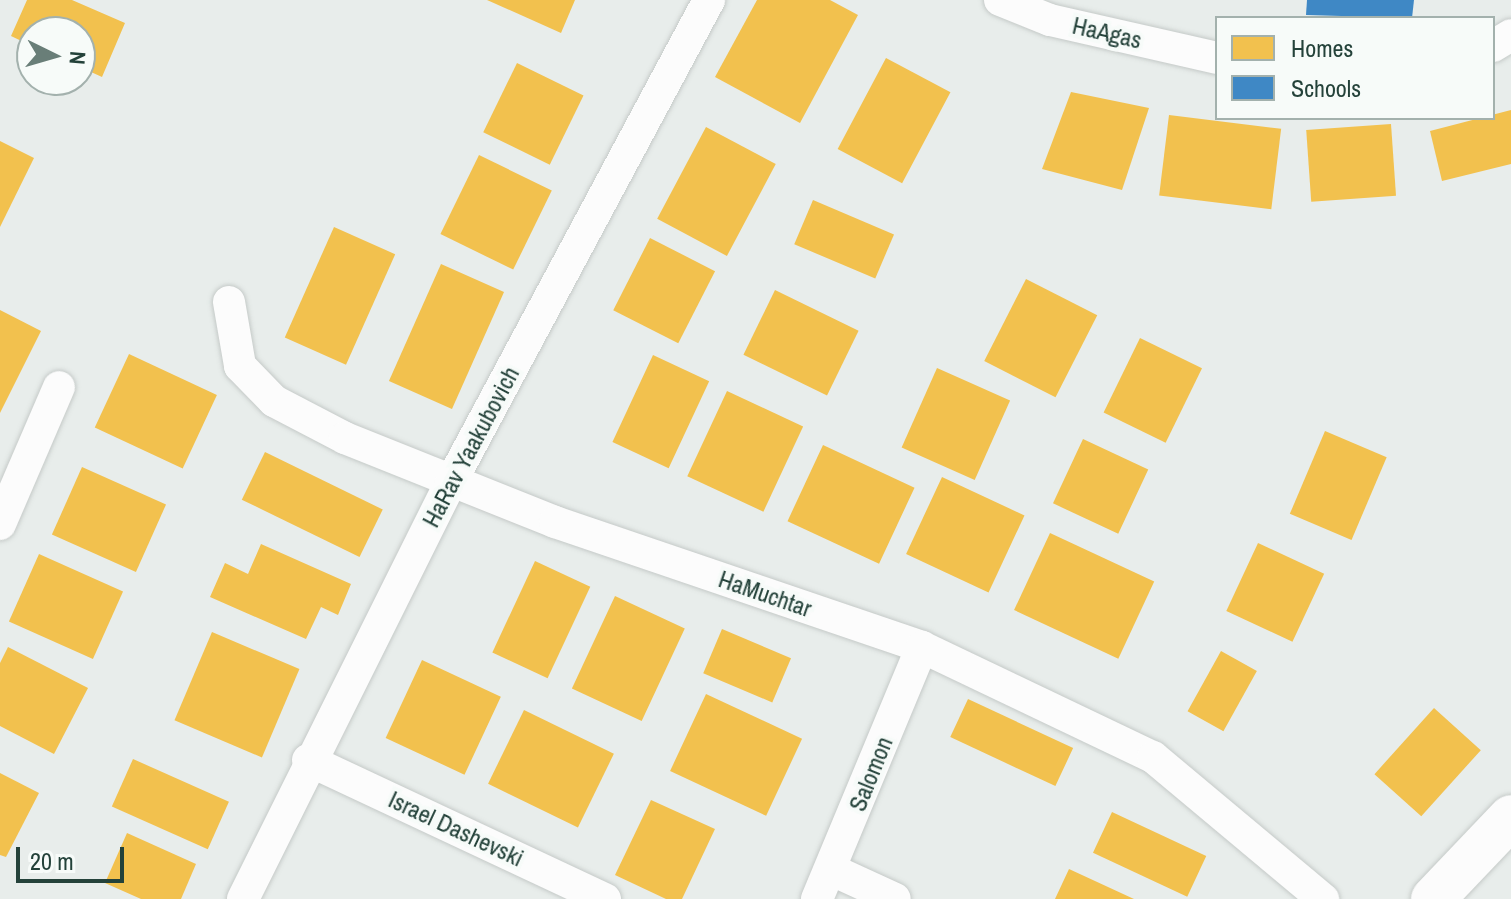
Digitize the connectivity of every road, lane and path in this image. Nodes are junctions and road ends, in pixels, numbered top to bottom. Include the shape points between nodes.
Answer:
1 (709, 0) edge
2 (1000, 0) edge
3 (1215, 58) edge
4 (229, 302) dead end
5 (59, 387) dead end
6 (451, 482) junction
7 (0, 524) edge
8 (922, 647) junction
9 (308, 760) junction
10 (1511, 817) edge
11 (832, 870) junction
12 (243, 899) edge
13 (605, 899) edge
14 (817, 899) edge
15 (895, 899) edge
16 (1323, 899) edge
17 (1433, 899) edge

1 - 6 street, HaRav Yaakubovich
2 - 3 street, HaAgas via 1050,20
4 - 6 street, HaMuchtar via 240,366 274,401 345,438
5 - 7 street
6 - 8 street, HaMuchtar
6 - 9 street, HaRav Yaakubovich
8 - 11 street, Salomon
8 - 16 street, HaMuchtar via 1153,757
9 - 12 street, HaRav Yaakubovich
9 - 13 street, Israel Dashevski
10 - 17 street
11 - 14 street, Salomon
11 - 15 street

